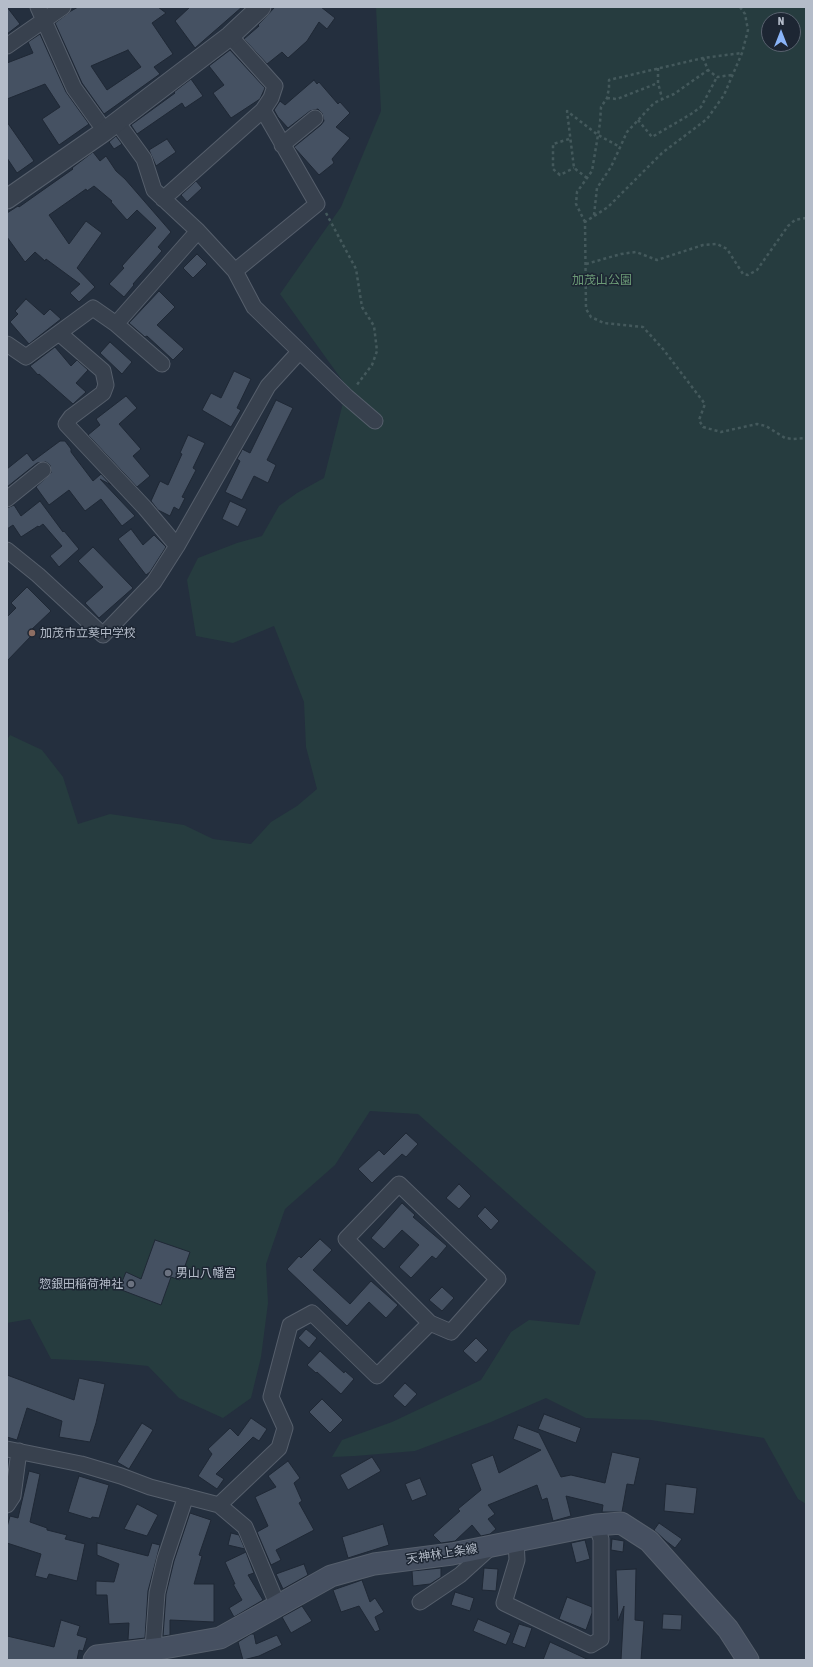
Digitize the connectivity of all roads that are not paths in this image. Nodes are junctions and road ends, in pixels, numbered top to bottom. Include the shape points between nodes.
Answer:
1 (63, 7) edge
2 (261, 7) edge
3 (41, 13) edge
4 (230, 36) junction
5 (7, 46) edge
6 (263, 110) junction
7 (316, 118) dead end
8 (111, 126) junction
9 (282, 145) junction
10 (7, 199) edge
11 (163, 199) junction
12 (198, 231) junction
13 (234, 271) junction
14 (116, 324) junction
15 (59, 333) junction
16 (7, 344) edge
17 (299, 352) junction
18 (162, 364) dead end
19 (375, 422) dead end
20 (43, 470) dead end
21 (7, 499) edge
22 (177, 546) junction
23 (7, 550) edge
24 (430, 1323) junction
25 (13, 1450) edge
26 (186, 1496) junction
27 (7, 1505) edge
28 (219, 1505) junction
29 (596, 1525) junction
30 (516, 1541) junction
31 (492, 1546) junction
32 (420, 1602) dead end
33 (278, 1606) junction
34 (153, 1648) junction
35 (94, 1660) edge
36 (748, 1660) edge

1 - 3 street
2 - 4 street
3 - 5 street
3 - 8 street via 74,88
4 - 6 street via 275,86
4 - 8 street
6 - 9 street
6 - 11 street
7 - 9 street
8 - 10 street
8 - 11 street via 144,159 154,190
9 - 13 street via 317,204
11 - 12 street
12 - 13 street
12 - 14 street
13 - 17 street via 254,307
14 - 15 street via 93,308
14 - 18 street
15 - 16 street via 26,357
15 - 22 street via 103,371 106,385 103,393 70,416 66,424
17 - 19 street
17 - 22 street via 268,386
20 - 21 street
22 - 23 street via 154,582 103,635
24 - 24 street via 451,1332 498,1279 399,1184 346,1239
24 - 28 street via 377,1376 312,1313 290,1325 270,1398 285,1428 279,1448
25 - 26 street via 81,1464
25 - 27 street via 13,1496
26 - 28 street
26 - 34 street via 156,1593
28 - 33 street via 245,1527
29 - 30 main road, 天神林上条線
29 - 30 street via 601,1539 601,1639 591,1645 504,1603 517,1560
29 - 36 main road, 天神林上条線 via 621,1523 649,1541 728,1629
30 - 31 main road, 天神林上条線
31 - 32 street via 460,1574
31 - 33 main road, 天神林上条線 via 374,1564 331,1576
33 - 34 main road, 天神林上条線 via 220,1638
34 - 35 main road, 天神林上条線 via 97,1656

